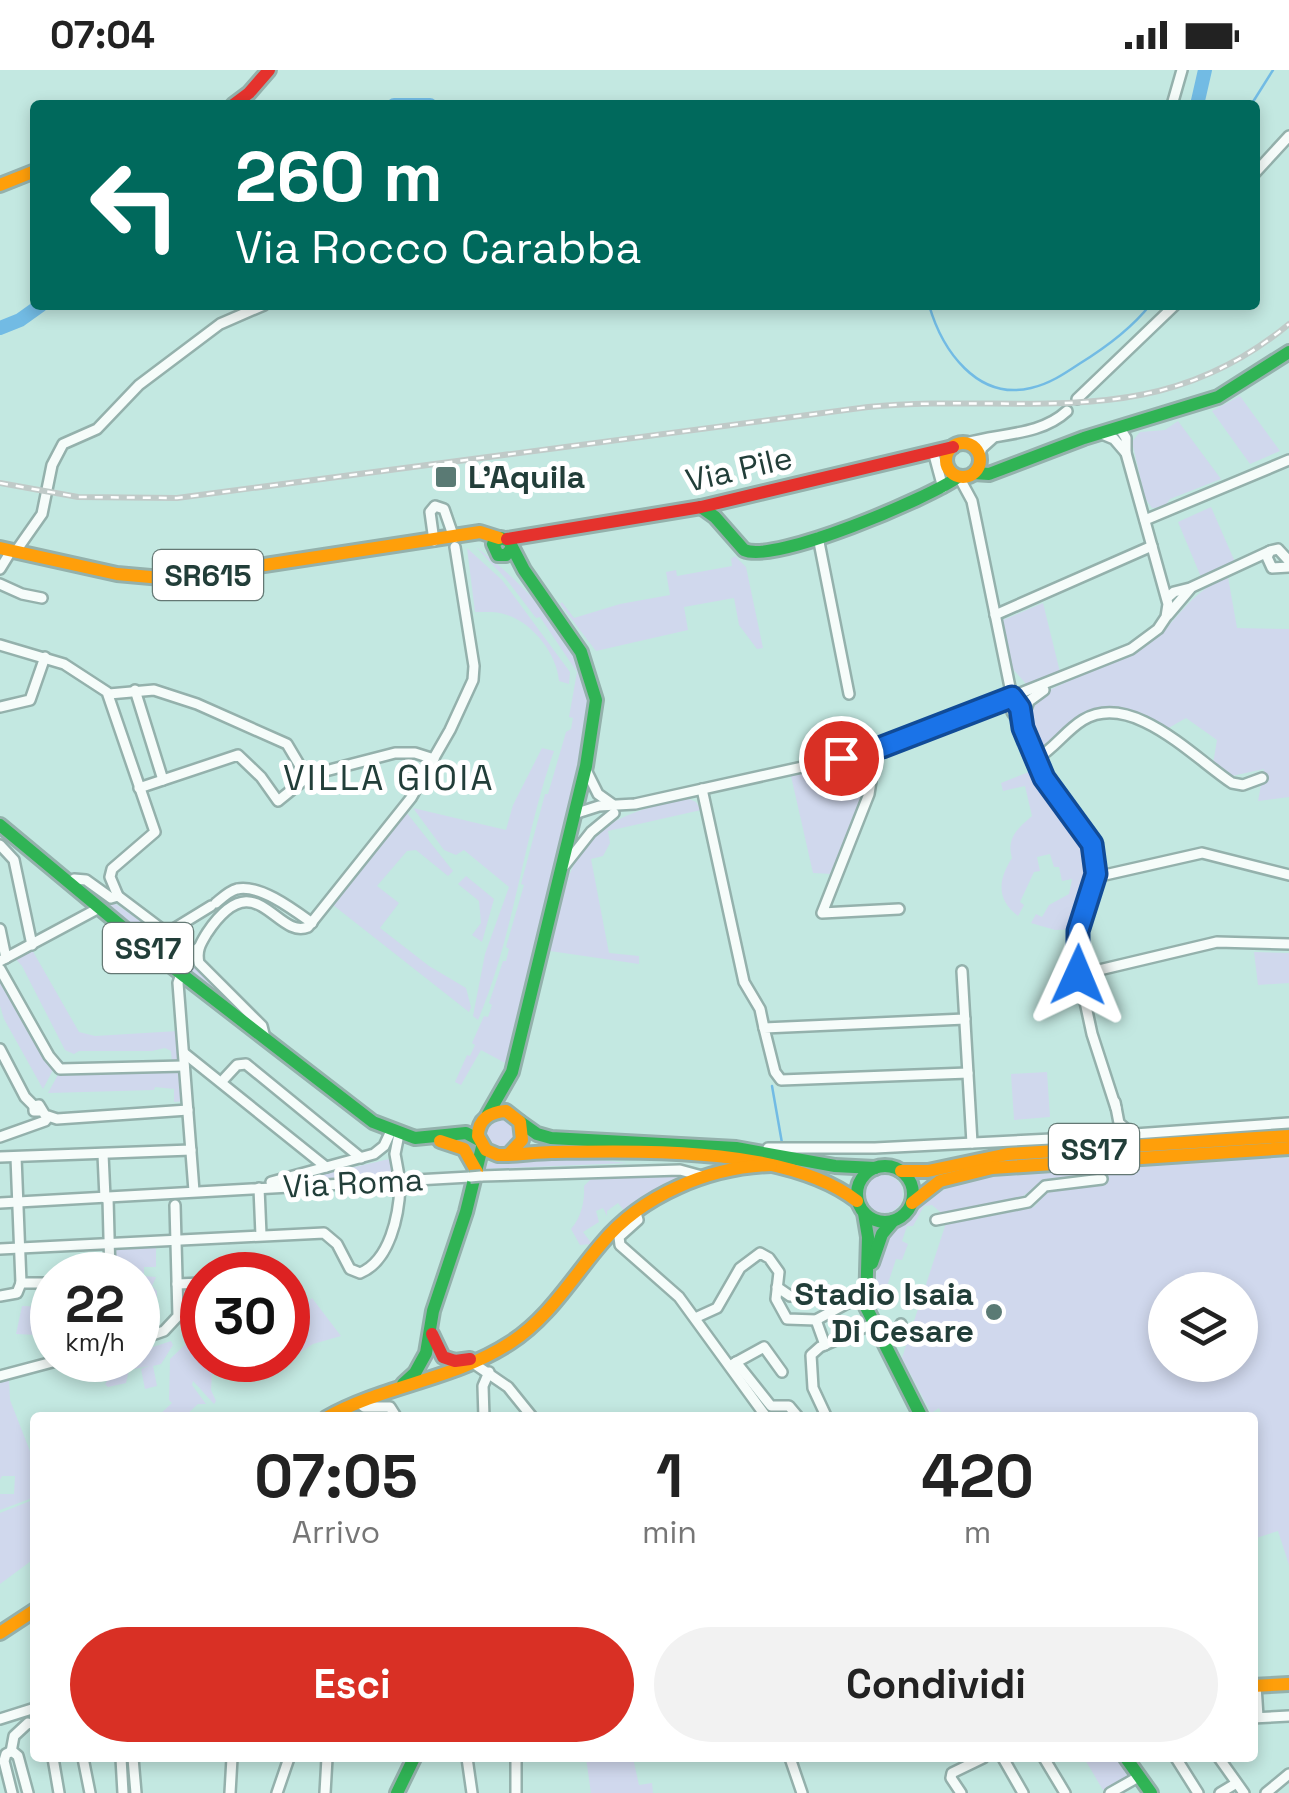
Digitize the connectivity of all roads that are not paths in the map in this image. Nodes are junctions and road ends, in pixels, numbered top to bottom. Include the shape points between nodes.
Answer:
1 (269, 70) edge
2 (1182, 70) edge
3 (240, 100) edge
4 (1173, 100) edge
5 (1289, 136) edge
6 (1260, 168) edge
7 (30, 173) edge
8 (0, 185) edge
9 (252, 310) edge
10 (1170, 310) edge
11 (1289, 352) edge
12 (1078, 399) dead end
13 (1067, 411) dead end
14 (1146, 418) junction
15 (1118, 427) junction
16 (1097, 434) junction
17 (997, 437) junction
18 (959, 445) junction
19 (1124, 448) junction
20 (932, 452) junction
21 (1289, 460) edge
22 (977, 466) junction
23 (1006, 466) junction
24 (990, 474) junction
25 (952, 482) junction
26 (972, 498) junction
27 (727, 501) junction
28 (702, 508) junction
29 (1145, 520) junction
30 (720, 522) junction
31 (818, 537) junction
32 (434, 541) junction
33 (458, 541) junction
34 (1152, 546) junction
35 (504, 547) junction
36 (8, 551) edge
37 (1283, 557) edge
38 (1240, 566) junction
39 (0, 568) edge
40 (0, 584) edge
41 (1164, 585) junction
42 (1180, 594) junction
43 (42, 598) dead end
44 (1167, 598) junction
45 (995, 615) junction
46 (1164, 622) junction
47 (0, 645) edge
48 (45, 657) junction
49 (1062, 678) junction
50 (135, 690) junction
51 (109, 694) junction
52 (849, 694) dead end
53 (1012, 697) junction
54 (0, 707) edge
55 (978, 710) junction
56 (1021, 723) junction
57 (864, 753) junction
58 (434, 759) junction
59 (1036, 759) junction
60 (586, 769) junction
61 (310, 775) junction
62 (1262, 778) dead end
63 (163, 780) junction
64 (139, 788) junction
65 (702, 789) junction
66 (614, 809) junction
67 (574, 814) junction
68 (0, 825) edge
69 (0, 845) edge
70 (558, 875) junction
71 (1289, 875) edge
72 (1096, 877) junction
73 (69, 883) junction
74 (118, 896) junction
75 (99, 908) junction
76 (217, 909) junction
77 (898, 909) dead end
78 (0, 928) edge
79 (167, 934) junction
80 (1289, 944) edge
81 (32, 945) junction
82 (198, 948) junction
83 (3, 959) edge
84 (0, 969) edge
85 (962, 971) dead end
86 (181, 974) junction
87 (1078, 975) junction
88 (965, 1020) junction
89 (764, 1028) junction
90 (265, 1038) junction
91 (0, 1049) edge
92 (184, 1052) junction
93 (184, 1066) junction
94 (512, 1072) junction
95 (968, 1072) junction
96 (221, 1079) junction
97 (188, 1110) junction
98 (40, 1111) junction
99 (485, 1116) junction
100 (519, 1120) junction
101 (1118, 1121) junction
102 (1289, 1123) edge
103 (395, 1133) junction
104 (1132, 1134) junction
105 (449, 1136) junction
106 (1107, 1136) junction
107 (1289, 1136) edge
108 (0, 1137) edge
109 (424, 1138) junction
110 (481, 1143) junction
111 (972, 1143) junction
112 (1289, 1148) edge
113 (752, 1149) junction
114 (191, 1150) junction
115 (376, 1152) junction
116 (102, 1154) junction
117 (509, 1154) junction
118 (0, 1157) edge
119 (16, 1157) junction
120 (395, 1157) junction
121 (361, 1158) junction
122 (771, 1165) junction
123 (326, 1167) junction
124 (875, 1168) junction
125 (901, 1171) junction
126 (476, 1175) junction
127 (706, 1177) junction
128 (1102, 1179) dead end
129 (257, 1188) junction
130 (194, 1192) junction
131 (106, 1198) junction
132 (174, 1198) junction
133 (18, 1202) junction
134 (912, 1203) junction
135 (0, 1204) edge
136 (860, 1207) junction
137 (636, 1212) junction
138 (936, 1220) dead end
139 (893, 1221) junction
140 (261, 1235) junction
141 (176, 1239) junction
142 (109, 1243) junction
143 (20, 1247) junction
144 (0, 1249) edge
145 (109, 1252) edge
146 (177, 1279) junction
147 (180, 1279) edge
148 (30, 1283) edge
149 (22, 1284) junction
150 (864, 1294) junction
151 (0, 1296) edge
152 (695, 1318) junction
153 (816, 1320) junction
154 (431, 1324) junction
155 (872, 1324) junction
156 (901, 1324) dead end
157 (160, 1333) edge
158 (883, 1344) junction
159 (824, 1345) junction
160 (426, 1350) junction
161 (484, 1363) junction
162 (733, 1364) junction
163 (30, 1368) edge
164 (782, 1372) dead end
165 (445, 1373) junction
166 (0, 1376) edge
167 (388, 1391) junction
168 (358, 1401) junction
169 (337, 1412) edge
170 (394, 1412) edge
171 (484, 1412) edge
172 (528, 1412) edge
173 (763, 1412) edge
174 (794, 1412) edge
175 (824, 1412) edge
176 (919, 1412) edge
177 (30, 1613) edge
178 (0, 1633) edge
179 (1289, 1684) edge
180 (1258, 1686) edge
181 (30, 1710) edge
182 (1289, 1716) edge
183 (1258, 1717) edge
184 (3, 1718) edge
185 (30, 1724) edge
186 (10, 1752) junction
187 (54, 1762) edge
188 (85, 1762) edge
189 (121, 1762) edge
190 (132, 1762) edge
191 (232, 1762) edge
192 (288, 1762) edge
193 (328, 1762) edge
194 (412, 1762) edge
195 (468, 1762) edge
196 (516, 1762) edge
197 (791, 1762) edge
198 (974, 1762) edge
199 (1006, 1762) edge
200 (1046, 1762) edge
201 (1129, 1762) edge
202 (1179, 1762) edge
203 (1221, 1762) edge
204 (1289, 1774) edge
205 (1140, 1776) junction
206 (1235, 1784) junction
207 (1020, 1792) edge
208 (12, 1793) edge
209 (28, 1793) edge
210 (59, 1793) edge
211 (90, 1793) edge
212 (123, 1793) edge
213 (136, 1793) edge
214 (230, 1793) edge
215 (277, 1793) edge
216 (325, 1793) edge
217 (397, 1793) edge
218 (472, 1793) edge
219 (516, 1793) edge
220 (802, 1793) edge
221 (961, 1793) edge
222 (1064, 1793) edge
223 (1110, 1793) edge
224 (1151, 1793) edge
225 (1198, 1793) edge
226 (1220, 1793) edge
227 (1244, 1793) edge
228 (1266, 1793) edge

1 - 3 main road
2 - 4 street
5 - 6 street
7 - 8 main road
9 - 36 street via 220,324 138,385 97,428 63,444 41,516
10 - 12 street
11 - 14 main road via 1222,396
13 - 17 street via 1042,428
14 - 15 main road
14 - 19 street
15 - 16 main road
15 - 19 street
16 - 19 street
16 - 23 main road
17 - 18 street
17 - 22 street via 984,445
18 - 20 main road, Via Pile
18 - 22 main road via 974,448
18 - 25 main road via 946,464
19 - 29 street
20 - 25 street
20 - 27 main road, Via Pile
21 - 29 street
22 - 23 main road
22 - 24 main road
22 - 25 main road
22 - 26 street
23 - 24 main road
24 - 26 street
25 - 26 street
25 - 31 main road
26 - 45 street
27 - 28 main road, Via Pile
27 - 30 main road via 718,510
28 - 30 main road
28 - 35 main road, Via Pile via 536,535
29 - 34 street
30 - 31 main road via 756,555
31 - 52 street
32 - 33 main road, SR615
32 - 33 street via 430,512 436,506 444,509
32 - 36 main road, SR615 via 162,580
33 - 35 main road via 483,532
33 - 58 street via 474,677
34 - 41 street
34 - 45 street
35 - 60 main road via 581,652 593,682 596,709
36 - 39 street
37 - 38 street
37 - 38 street
38 - 42 street
40 - 43 street
41 - 42 street
41 - 44 street
42 - 44 street
42 - 46 street
44 - 46 street
45 - 53 street
46 - 49 street via 1132,649
47 - 48 street
48 - 51 street
48 - 54 street via 30,700
49 - 53 street
49 - 56 street via 1029,700
50 - 51 street
50 - 61 street via 178,696 285,743
50 - 63 street
51 - 64 street
53 - 55 street
53 - 56 street
55 - 56 street
55 - 57 street
56 - 59 street
57 - 65 street
57 - 77 street via 869,794 822,913
58 - 61 street via 395,753
58 - 76 street via 312,923 300,930 248,902
59 - 62 street via 1085,719 1122,712 1232,783
59 - 72 street via 1090,838
60 - 66 street
60 - 67 main road
61 - 63 street via 280,802 240,755
63 - 64 street
64 - 74 street via 155,832 112,870
65 - 66 street
65 - 89 street via 744,982
66 - 67 street via 593,818
66 - 70 street
67 - 70 main road
68 - 73 main road, SS17
69 - 81 street via 14,860
70 - 94 main road
71 - 72 street via 1202,853
72 - 87 street via 1078,931
73 - 74 street via 83,880
73 - 75 main road, SS17
74 - 79 street
75 - 81 street
75 - 86 main road, SS17
76 - 79 street
76 - 82 street
78 - 83 street
79 - 82 street via 182,954
80 - 87 street via 1199,945
81 - 83 street
82 - 90 street via 201,965 262,1026
84 - 93 street via 59,1068
85 - 88 street
86 - 90 main road, SS17
86 - 92 street
87 - 101 street
88 - 89 street
88 - 95 street
89 - 95 street via 781,1080
90 - 103 main road, SS17 via 363,1116
91 - 98 street
92 - 93 street
92 - 96 street
93 - 97 street
94 - 99 main road
94 - 100 main road
95 - 111 street
96 - 121 street via 246,1064
96 - 123 street
97 - 98 street
97 - 114 street
98 - 108 street via 44,1122
99 - 100 main road via 506,1110
99 - 105 main road, SS17
99 - 110 main road via 478,1128
100 - 113 main road, SS17 via 551,1138
100 - 117 main road via 522,1140
101 - 104 street
101 - 106 street
102 - 104 street
103 - 109 main road, SS17
103 - 115 street
103 - 120 street
104 - 106 street
105 - 109 main road, SS17
105 - 110 main road, SS17 via 467,1134
106 - 111 street
107 - 125 main road, SS17 via 1008,1154
109 - 126 main road via 462,1147
110 - 117 main road via 496,1155
110 - 126 main road
111 - 113 street
112 - 134 main road, SS17 via 992,1168 940,1182
113 - 124 main road, SS17
114 - 116 street
114 - 130 street
115 - 120 street
115 - 121 street
116 - 119 street
116 - 131 street
117 - 122 main road
118 - 119 street
119 - 133 street
120 - 140 street via 398,1211 384,1249 363,1272 352,1271 324,1233
121 - 123 street
122 - 127 main road
122 - 136 main road via 835,1183
123 - 129 street
124 - 125 main road, SS17
124 - 136 main road via 860,1179
125 - 134 main road via 912,1185
126 - 127 street, Via Roma via 680,1170
126 - 129 street, Via Roma
126 - 154 main road
127 - 137 main road
128 - 138 street via 1045,1186 1029,1201
129 - 130 street, Via Roma
129 - 140 street
130 - 132 street, Via Roma
131 - 132 street, Via Roma
131 - 133 street, Via Roma
131 - 142 street
132 - 141 street
133 - 135 street, Via Roma
133 - 143 street
134 - 139 main road, SS17
136 - 139 main road via 878,1222
136 - 150 main road via 868,1236
137 - 152 street via 638,1220 620,1236 620,1245
137 - 161 main road via 612,1231 543,1318
139 - 158 main road via 878,1244 870,1282
140 - 141 street
141 - 142 street
141 - 146 street
142 - 143 street
142 - 145 street
143 - 144 street
143 - 149 street
146 - 147 street
146 - 157 street via 178,1315
148 - 149 street
149 - 151 street via 17,1294
150 - 153 street
150 - 155 main road
152 - 153 street via 717,1308 740,1268 762,1252 787,1290 776,1303 787,1320
152 - 162 street
153 - 159 street
154 - 160 main road
154 - 161 main road via 444,1358
155 - 158 main road
155 - 159 street
156 - 158 street
158 - 176 main road
159 - 175 street via 810,1366
160 - 165 street via 432,1366
160 - 167 main road via 412,1377
161 - 165 main road
161 - 171 street
161 - 172 street
162 - 164 street via 764,1347
162 - 173 street
162 - 174 street via 771,1406
163 - 166 street
165 - 167 main road
167 - 168 main road
168 - 169 main road
168 - 170 street
177 - 178 main road
179 - 180 main road
181 - 184 street
182 - 183 street
185 - 186 street via 18,1730
186 - 208 street via 4,1762
186 - 209 street via 18,1756
187 - 210 street
188 - 211 street
189 - 212 street
190 - 213 street
191 - 214 street
192 - 215 street
193 - 216 street
194 - 217 main road
195 - 218 street
196 - 219 street
197 - 220 street
198 - 221 street via 952,1772
199 - 207 street
200 - 222 street
201 - 205 main road
202 - 225 street
203 - 206 street
204 - 228 street
205 - 223 street
205 - 224 main road
206 - 226 street
206 - 227 street

